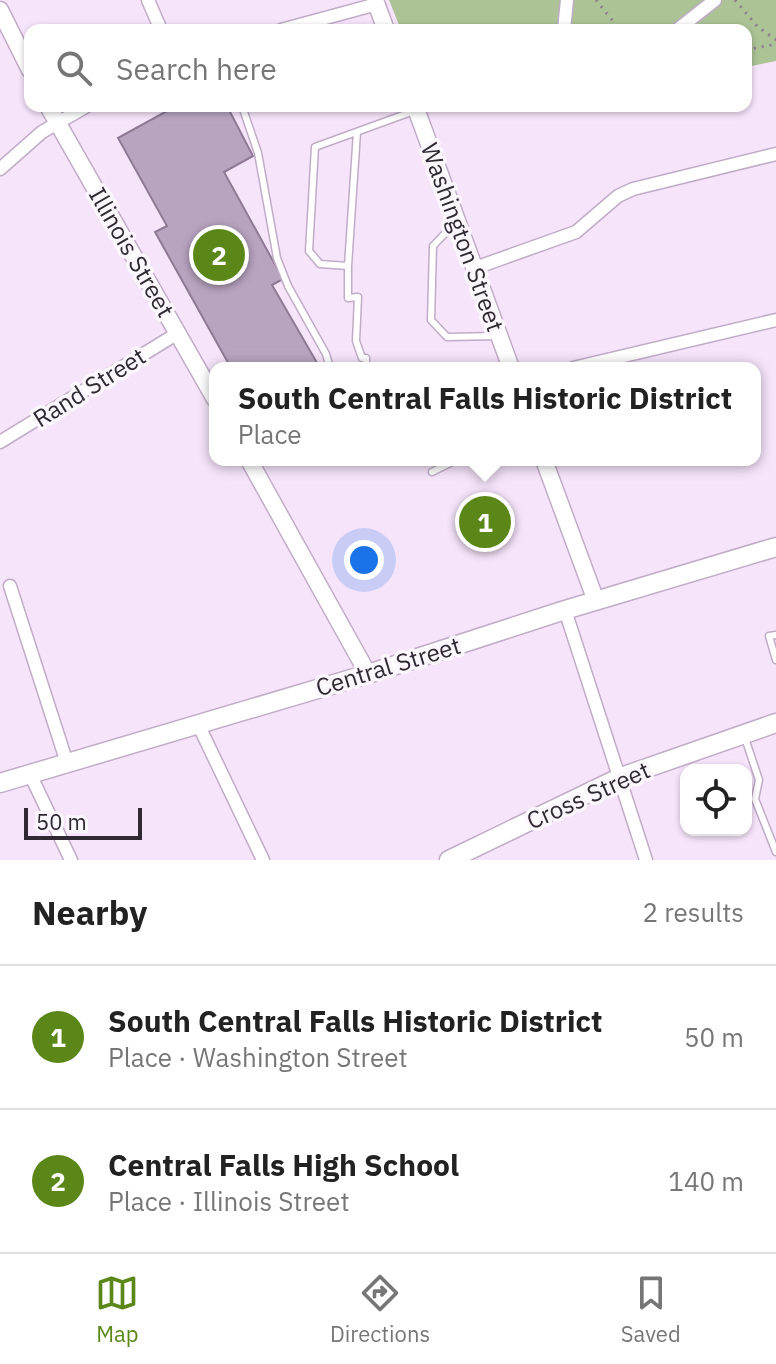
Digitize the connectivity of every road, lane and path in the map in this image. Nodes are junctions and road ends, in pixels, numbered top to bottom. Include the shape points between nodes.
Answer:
1 (148, 0) edge
2 (567, 0) edge
3 (596, 0) edge
4 (715, 0) edge
5 (735, 0) edge
6 (376, 2) edge
7 (0, 10) edge
8 (158, 24) edge
9 (301, 24) edge
10 (384, 24) edge
11 (565, 24) edge
12 (615, 24) edge
13 (685, 24) edge
14 (776, 42) edge
15 (752, 48) edge
16 (24, 58) edge
17 (51, 112) edge
18 (76, 112) edge
19 (244, 112) edge
20 (406, 112) edge
21 (417, 112) edge
22 (56, 123) junction
23 (357, 132) junction
24 (776, 154) edge
25 (0, 169) edge
26 (458, 221) junction
27 (348, 266) junction
28 (475, 268) junction
29 (776, 320) edge
30 (178, 333) junction
31 (499, 336) junction
32 (328, 362) edge
33 (366, 362) edge
34 (509, 362) edge
35 (598, 362) edge
36 (209, 388) edge
37 (0, 442) edge
38 (252, 466) edge
39 (444, 466) edge
40 (546, 466) edge
41 (432, 472) dead end
42 (776, 547) edge
43 (10, 586) dead end
44 (596, 601) junction
45 (565, 610) junction
46 (776, 635) edge
47 (776, 660) edge
48 (368, 674) junction
49 (776, 723) edge
50 (198, 724) junction
51 (744, 734) junction
52 (67, 763) junction
53 (30, 774) junction
54 (621, 777) junction
55 (0, 783) edge
56 (776, 852) edge
57 (71, 860) edge
58 (263, 860) edge
59 (449, 860) edge
60 (646, 860) edge

1 - 8 street
2 - 11 street
3 - 12 path
4 - 13 street
5 - 14 path
6 - 9 street
6 - 10 street
7 - 16 street
14 - 15 path
17 - 22 street, Illinois Street
18 - 22 street
19 - 32 lane via 258,153 277,258
20 - 23 lane
21 - 26 street, Washington Street
22 - 25 street
22 - 30 street, Illinois Street
23 - 27 lane
23 - 27 lane via 315,147 309,251 320,264
24 - 28 street via 641,186 618,196 576,232
26 - 28 street, Washington Street
26 - 31 lane via 433,246 431,320 447,337
27 - 33 lane via 348,298 358,297 356,341
28 - 31 street, Washington Street
29 - 35 street
30 - 36 street, Illinois Street
30 - 37 street, Rand Street
31 - 34 street, Washington Street
38 - 48 street
39 - 41 lane
40 - 44 street
42 - 44 main road, Central Street
43 - 52 street
44 - 45 main road, Central Street
45 - 48 main road, Central Street
45 - 54 street
46 - 47 lane via 769,636
48 - 50 main road, Central Street
49 - 51 main road, Cross Street
50 - 52 main road, Central Street
50 - 58 street
51 - 54 main road, Cross Street
51 - 56 lane via 759,780 755,799
52 - 53 main road, Central Street
53 - 55 main road, Central Street
53 - 57 street
54 - 59 main road, Cross Street
54 - 60 street

